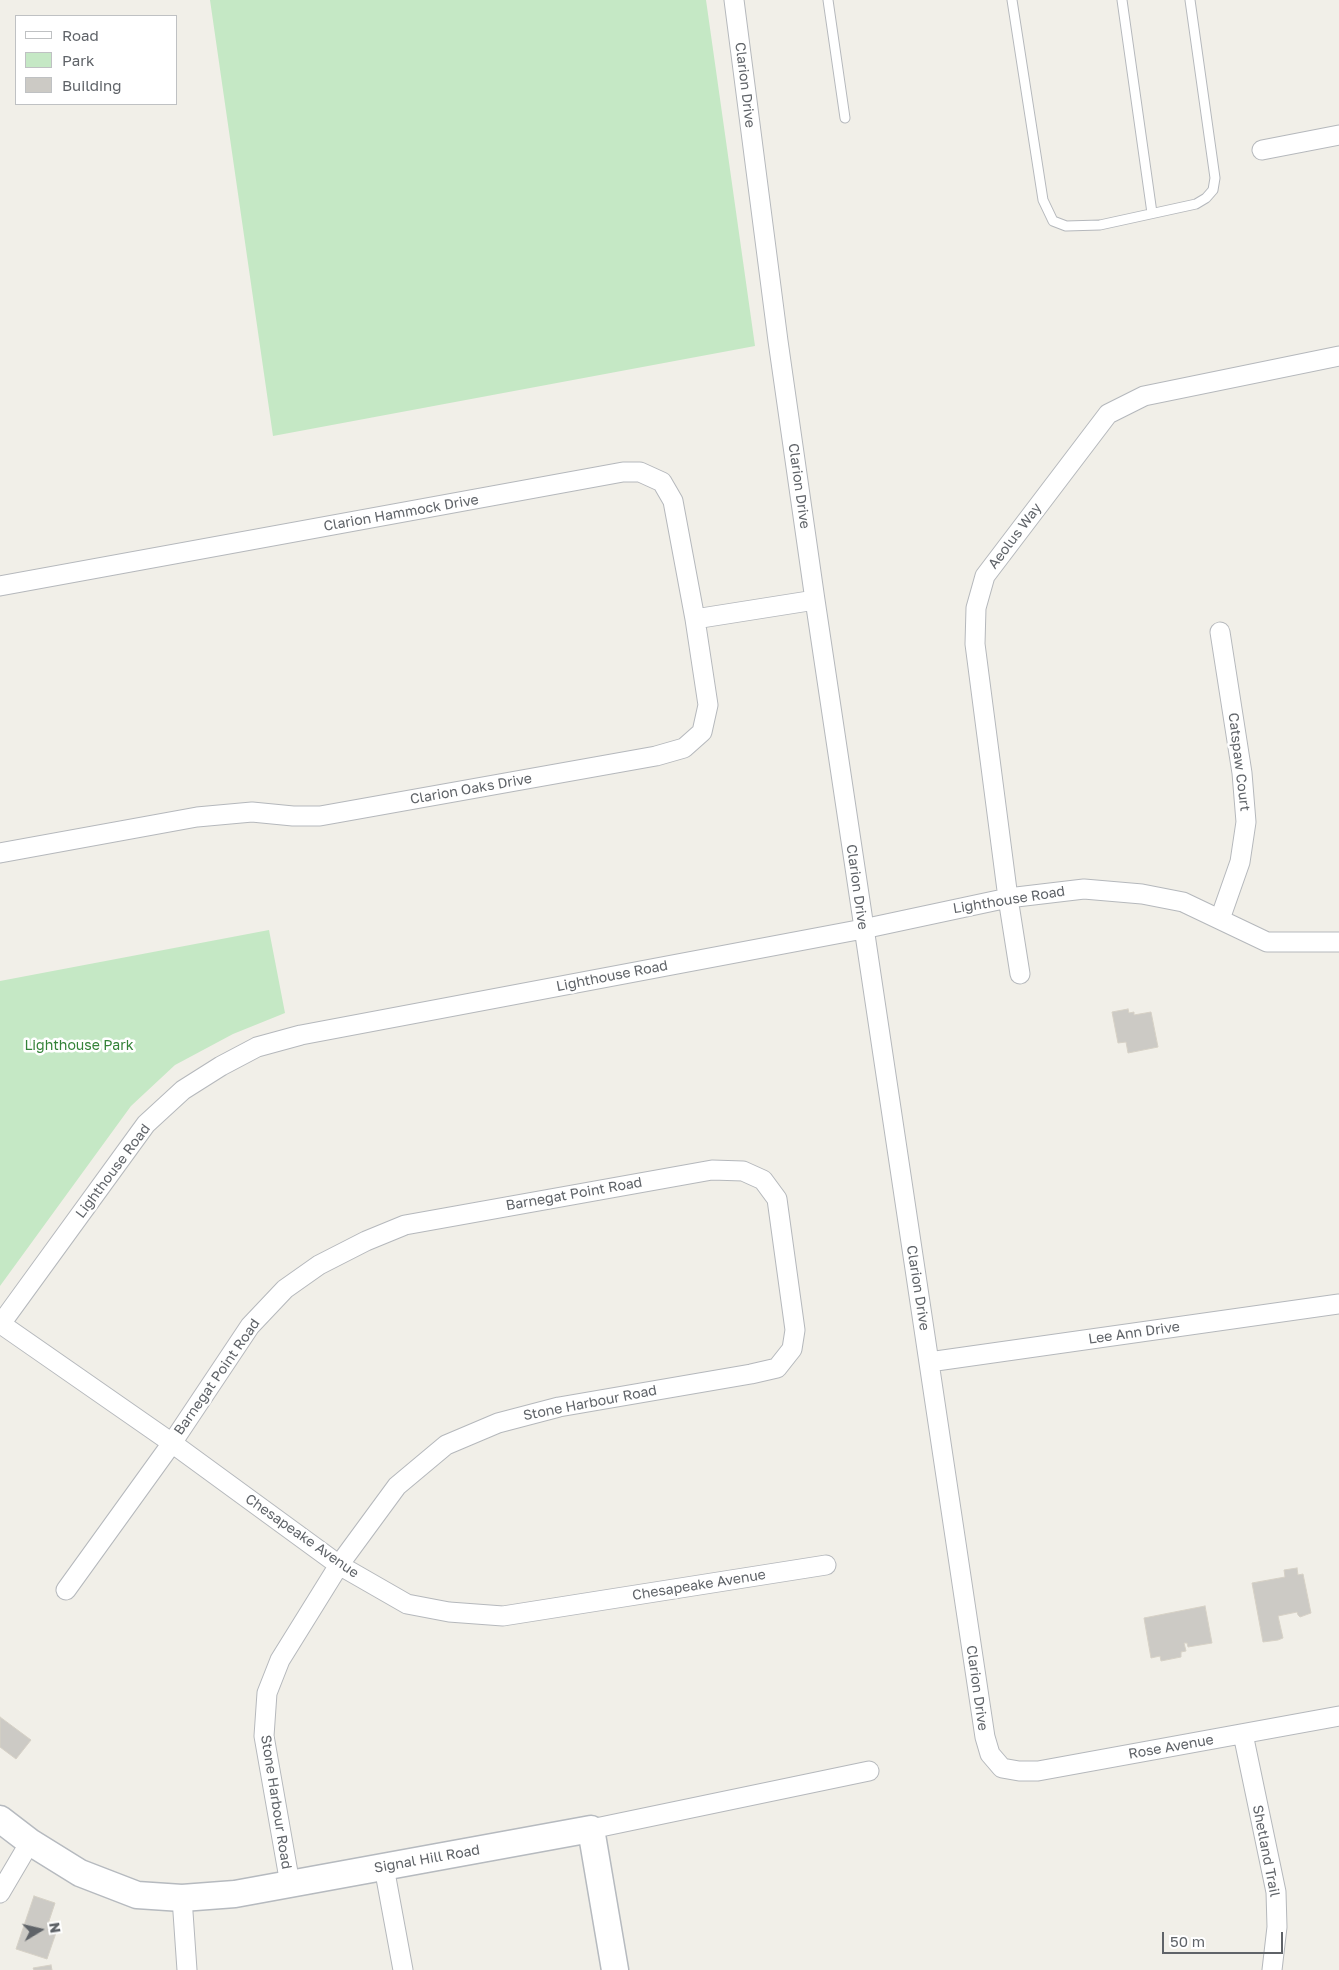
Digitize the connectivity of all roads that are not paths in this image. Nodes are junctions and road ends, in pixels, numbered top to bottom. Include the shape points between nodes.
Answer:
1 (734, 0) edge
2 (828, 0) edge
3 (1012, 0) edge
4 (1122, 0) edge
5 (1190, 0) edge
6 (846, 118) dead end
7 (1339, 135) edge
8 (1262, 150) dead end
9 (1152, 212) junction
10 (1339, 356) edge
11 (0, 586) edge
12 (815, 600) junction
13 (695, 618) junction
14 (1220, 632) dead end
15 (0, 853) edge
16 (1008, 898) junction
17 (1220, 919) junction
18 (863, 929) junction
19 (1339, 942) edge
20 (1020, 974) dead end
21 (712, 1170) joint
22 (1339, 1304) edge
23 (0, 1324) edge
24 (929, 1362) junction
25 (172, 1443) junction
26 (339, 1565) junction
27 (826, 1565) dead end
28 (66, 1590) dead end
29 (1339, 1716) edge
30 (1243, 1734) junction
31 (1002, 1768) joint
32 (869, 1771) dead end
33 (0, 1819) edge
34 (591, 1829) junction
35 (30, 1842) junction
36 (384, 1867) junction
37 (290, 1884) junction
38 (0, 1893) edge
39 (182, 1898) junction
40 (187, 1970) edge
41 (403, 1970) edge
42 (614, 1970) edge
43 (1272, 1970) edge

1 - 12 street, Clarion Drive
2 - 6 lane
3 - 9 lane via 1043,200 1053,221 1066,226 1100,225
4 - 9 lane
5 - 9 lane via 1215,178 1213,190 1196,204
7 - 8 street
10 - 16 street, Aeolus Way via 1144,396 1108,414 985,576 976,608 975,644
11 - 13 street, Clarion Hammock Drive via 623,472 640,472 662,482 673,501
12 - 13 street
12 - 18 street, Clarion Drive
13 - 15 street, Clarion Oaks Drive via 708,705 702,732 684,748 656,756 320,816 252,812 197,816
14 - 17 street, Catspaw Court via 1242,773 1246,822 1240,862
16 - 17 street, Lighthouse Road via 1084,889 1142,894 1183,902
16 - 18 street, Lighthouse Road
16 - 20 street, Aeolus Way
17 - 19 street, Lighthouse Road via 1267,942
18 - 23 street, Lighthouse Road via 301,1035 257,1047 183,1090 146,1124
18 - 24 street, Clarion Drive
21 - 25 street, Barnegat Point Road via 405,1225 342,1253 285,1289 250,1326
21 - 26 street, Stone Harbour Road via 743,1171 763,1180 777,1199 795,1330 792,1349 777,1368 559,1407 498,1423 446,1445 397,1486
22 - 24 street, Lee Ann Drive
23 - 25 street, Chesapeake Avenue
24 - 31 street, Clarion Drive via 985,1737 990,1754
25 - 26 street, Chesapeake Avenue
25 - 28 street, Barnegat Point Road
26 - 27 street, Chesapeake Avenue via 407,1604 449,1612 503,1616
26 - 37 street, Stone Harbour Road via 280,1660 267,1693 264,1736
29 - 30 street, Rose Avenue
30 - 31 street, Rose Avenue via 1038,1771
30 - 43 street, Shetland Trail via 1276,1892 1277,1927
32 - 34 street, Signal Hill Road
33 - 35 street, Signal Hill Road
34 - 36 street, Signal Hill Road
34 - 42 street
35 - 38 street
35 - 39 street, Signal Hill Road via 80,1873 137,1895
36 - 37 street, Signal Hill Road
36 - 41 street
37 - 39 street, Signal Hill Road via 235,1894
39 - 40 street

